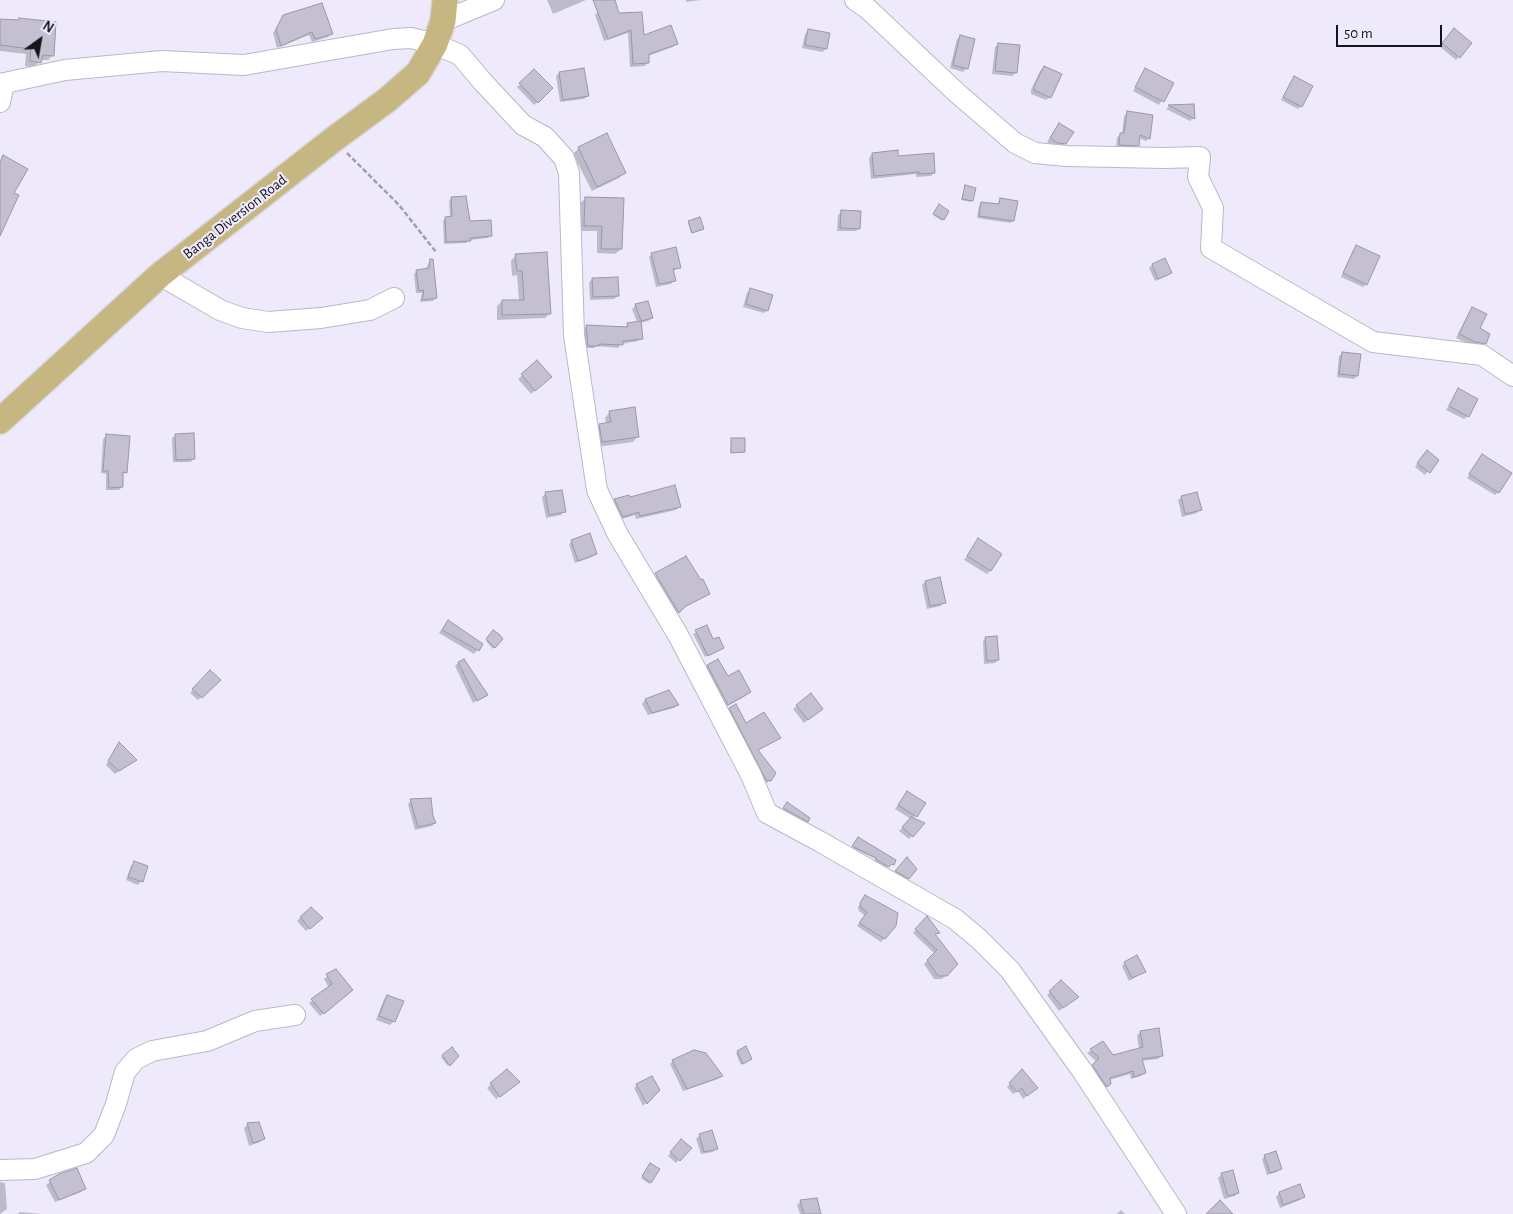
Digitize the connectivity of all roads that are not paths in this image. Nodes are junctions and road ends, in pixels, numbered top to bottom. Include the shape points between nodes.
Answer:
1 (494, 0) edge
2 (855, 0) edge
3 (444, 10) edge
4 (435, 44) junction
5 (1, 90) edge
6 (160, 275) junction
7 (394, 298) dead end
8 (1513, 376) edge
9 (0, 421) edge
10 (295, 1015) dead end
11 (0, 1170) edge
12 (1176, 1214) edge

1 - 3 street
2 - 8 street via 1014,143 1035,153 1067,156 1200,157 1198,177 1213,208 1211,248 1373,342 1482,355
3 - 4 main road, Banga Diversion Road
4 - 5 street via 411,38 393,39 244,66 154,62 65,70
4 - 6 main road, Banga Diversion Road via 418,73 387,100
4 - 12 street via 460,55 523,125 545,137 564,158 570,173 574,336 597,490 617,533 704,683 767,813 955,919 979,939 1010,970 1083,1072
6 - 7 street via 220,310 268,322 370,310
6 - 9 main road, Banga Diversion Road
10 - 11 street via 256,1021 207,1041 152,1051 136,1059 125,1072 104,1135 86,1153 35,1169

